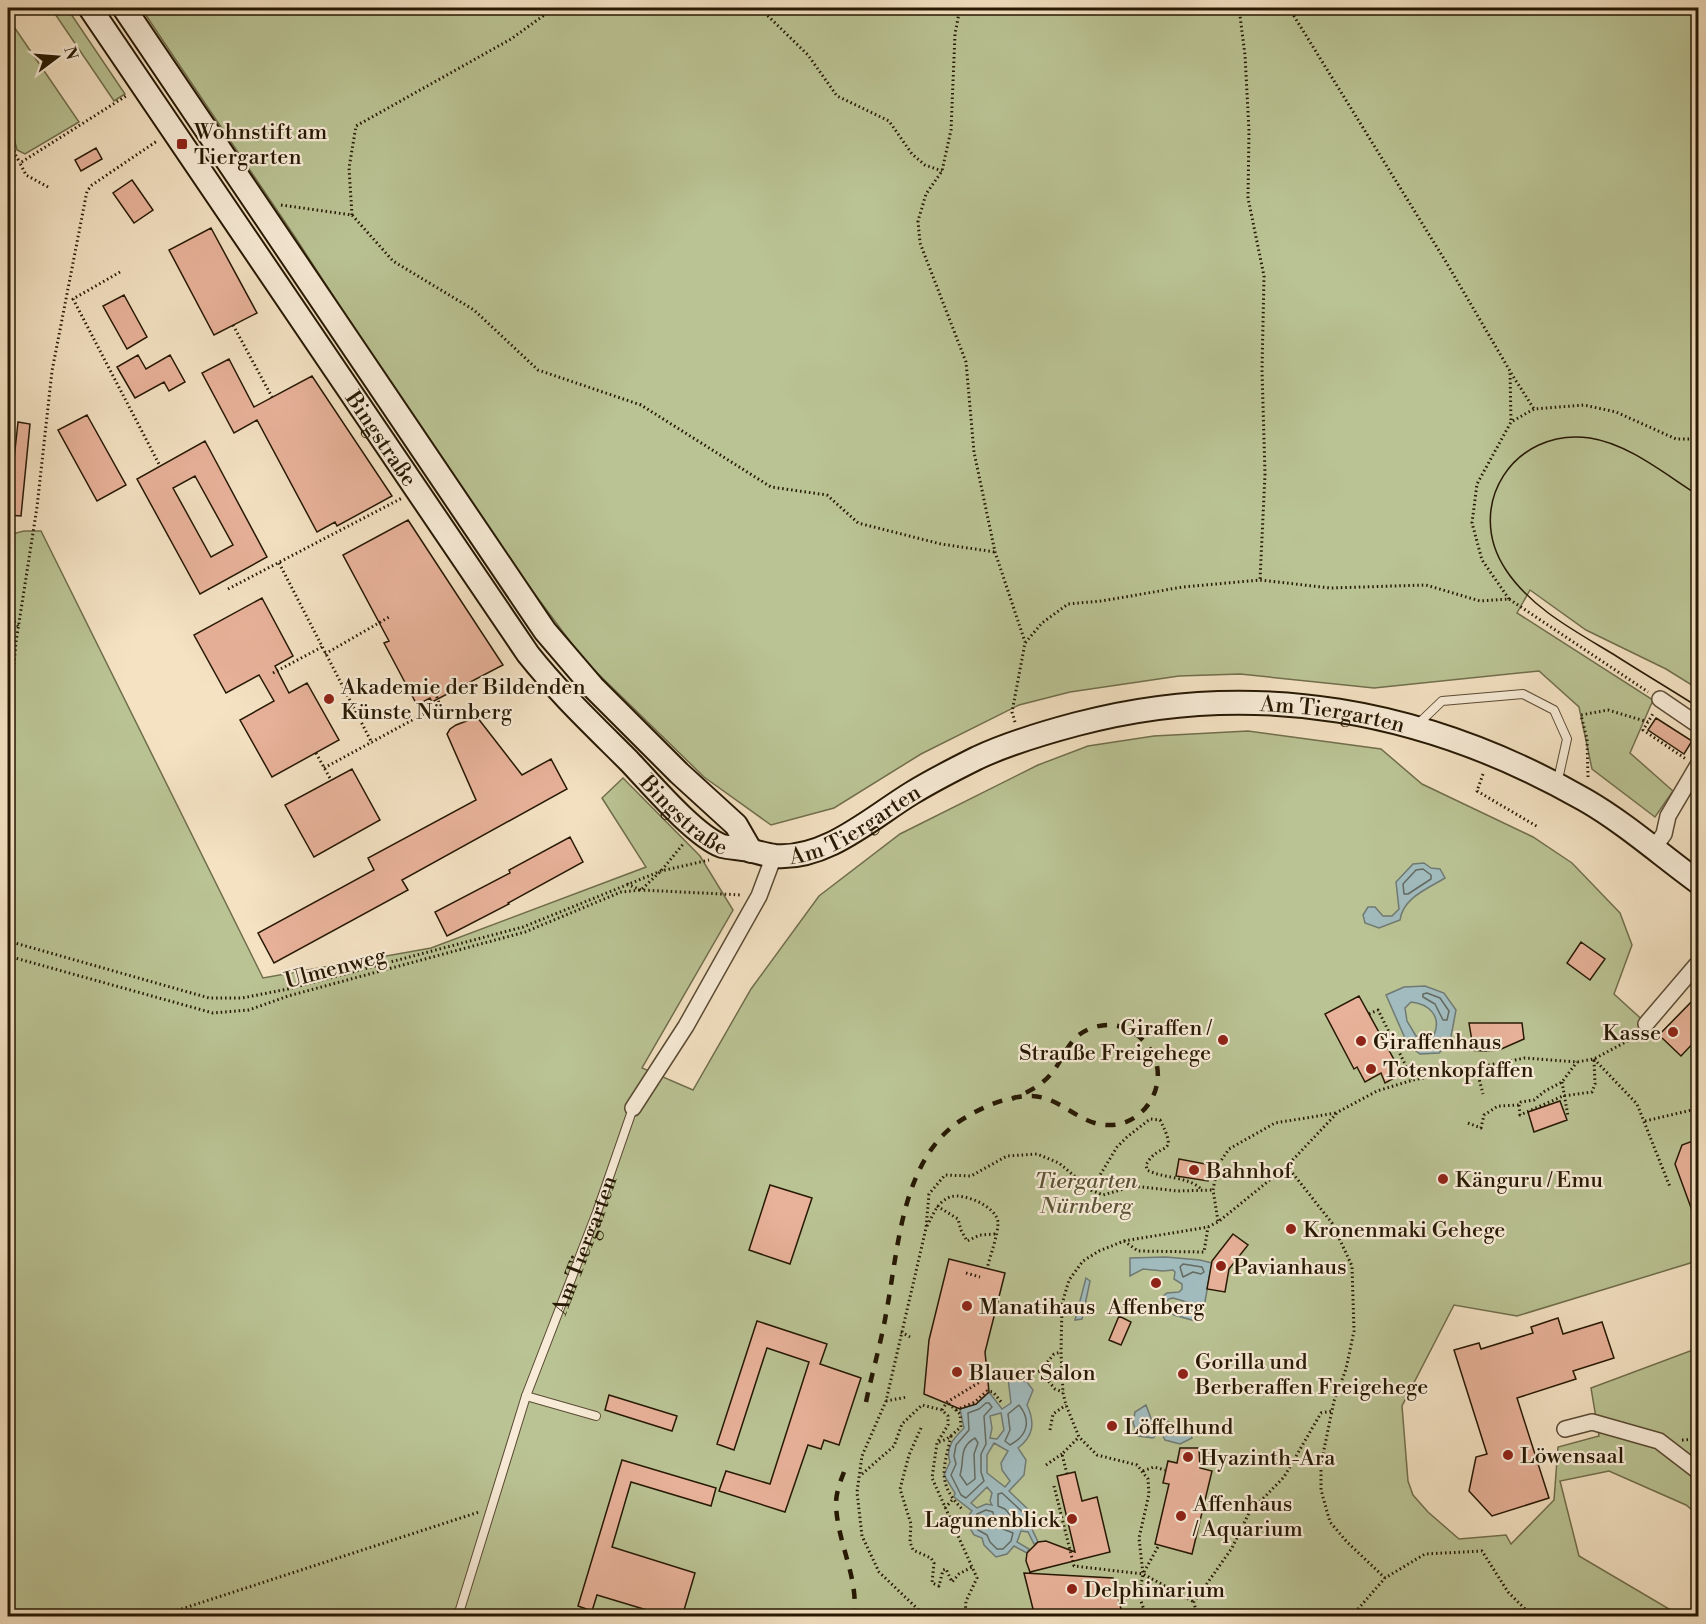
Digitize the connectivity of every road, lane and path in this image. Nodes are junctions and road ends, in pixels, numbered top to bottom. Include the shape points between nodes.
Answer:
1 (90, 8) edge
2 (124, 8) edge
3 (554, 8) edge
4 (763, 8) edge
5 (960, 8) edge
6 (1239, 8) edge
7 (1289, 8) edge
8 (177, 86) junction
9 (149, 94) junction
10 (169, 123) junction
11 (8, 129) edge
12 (20, 163) junction
13 (942, 171) junction
14 (48, 187) dead end
15 (255, 202) junction
16 (352, 214) junction
17 (120, 272) dead end
18 (233, 325) dead end
19 (1510, 371) junction
20 (272, 397) dead end
21 (1534, 409) junction
22 (1511, 422) junction
23 (1698, 439) edge
24 (160, 466) dead end
25 (416, 490) junction
26 (995, 552) junction
27 (279, 563) junction
28 (1260, 580) junction
29 (228, 589) dead end
30 (1509, 599) junction
31 (8, 615) edge
32 (392, 616) dead end
33 (19, 627) junction
34 (8, 641) edge
35 (16, 642) junction
36 (1025, 643) junction
37 (322, 647) junction
38 (325, 654) junction
39 (273, 673) dead end
40 (436, 695) dead end
41 (1660, 699) joint
42 (1653, 714) dead end
43 (1648, 722) junction
44 (1698, 725) edge
45 (8, 727) edge
46 (1415, 727) junction
47 (1020, 741) junction
48 (649, 742) junction
49 (372, 743) junction
50 (316, 753) dead end
51 (629, 761) junction
52 (1698, 766) edge
53 (324, 768) junction
54 (1483, 774) dead end
55 (1588, 777) dead end
56 (331, 780) dead end
57 (1556, 785) junction
58 (1538, 827) dead end
59 (696, 828) junction
60 (1653, 849) junction
61 (751, 851) junction
62 (774, 856) junction
63 (661, 871) junction
64 (1698, 882) edge
65 (627, 884) junction
66 (641, 890) junction
67 (759, 896) junction
68 (8, 941) edge
69 (8, 956) edge
70 (1698, 963) edge
71 (1369, 1014) dead end
72 (1646, 1024) joint
73 (1594, 1059) junction
74 (1576, 1062) junction
75 (1476, 1067) junction
76 (1413, 1080) junction
77 (1562, 1082) junction
78 (1483, 1094) dead end
79 (1563, 1096) junction
80 (1519, 1105) junction
81 (633, 1108) joint
82 (1338, 1112) junction
83 (1568, 1116) dead end
84 (1645, 1121) junction
85 (1468, 1123) dead end
86 (1698, 1126) edge
87 (1287, 1166) junction
88 (1670, 1187) dead end
89 (1091, 1190) junction
90 (1213, 1190) junction
91 (1204, 1191) junction
92 (937, 1206) junction
93 (1218, 1222) junction
94 (1208, 1227) junction
95 (926, 1228) junction
96 (995, 1234) junction
97 (1124, 1241) junction
98 (987, 1269) dead end
99 (966, 1273) dead end
100 (980, 1277) dead end
101 (901, 1332) junction
102 (910, 1337) dead end
103 (1061, 1352) junction
104 (1012, 1370) dead end
105 (1040, 1371) junction
106 (980, 1382) dead end
107 (1063, 1393) junction
108 (526, 1396) junction
109 (908, 1397) dead end
110 (886, 1401) junction
111 (947, 1402) junction
112 (1002, 1403) dead end
113 (1066, 1405) junction
114 (942, 1410) junction
115 (956, 1410) junction
116 (1332, 1411) junction
117 (596, 1416) dead end
118 (921, 1428) dead end
119 (1565, 1429) dead end
120 (1050, 1430) dead end
121 (951, 1436) junction
122 (1079, 1437) junction
123 (937, 1443) junction
124 (1062, 1454) junction
125 (934, 1461) junction
126 (945, 1462) junction
127 (1046, 1465) dead end
128 (1166, 1470) dead end
129 (1143, 1471) junction
130 (1698, 1471) edge
131 (1067, 1474) dead end
132 (860, 1475) junction
133 (1054, 1486) dead end
134 (952, 1499) junction
135 (492, 1508) junction
136 (945, 1508) junction
137 (962, 1509) dead end
138 (1159, 1545) dead end
139 (972, 1567) junction
140 (1143, 1574) junction
141 (1385, 1578) junction
142 (1194, 1602) junction
143 (160, 1617) edge
144 (458, 1617) edge
145 (925, 1617) edge
146 (965, 1617) edge
147 (1146, 1617) edge
148 (1197, 1617) edge
149 (1352, 1617) edge
150 (1532, 1617) edge

1 - 9 street, Bingstraße
2 - 8 street, Bingstraße
3 - 16 path via 511,39 356,126 348,168
4 - 13 path via 808,55 837,96 889,122 912,154 925,165
5 - 13 path via 951,130
6 - 28 path via 1249,131 1248,198 1264,276 1265,474
7 - 19 path
8 - 9 street
8 - 15 street, Bingstraße
9 - 10 street, Bingstraße
9 - 12 path
10 - 25 street, Bingstraße
10 - 33 path via 160,138 87,192 52,371
11 - 12 path
12 - 14 path via 26,175
13 - 26 path via 926,194 918,221 920,243 966,362 974,452
15 - 16 path
15 - 48 street, Bingstraße via 545,631
16 - 26 path via 393,261 474,310 538,370 641,405 771,487 827,495 858,523 941,544
17 - 24 path via 73,299
18 - 20 path
19 - 21 path
19 - 22 path
21 - 22 path
21 - 23 path via 1584,405 1616,412 1676,439
22 - 30 path via 1477,484 1472,523 1482,560
25 - 27 path
25 - 51 street, Bingstraße via 528,654 580,714
26 - 36 path
27 - 29 path
27 - 37 path
28 - 30 path via 1330,588 1425,585 1480,601
28 - 36 path via 1068,604 1042,623
30 - 41 path
31 - 33 path
32 - 38 path
33 - 35 path
34 - 35 path
35 - 45 path
36 - 47 path via 1012,712
37 - 38 path
37 - 39 path
38 - 49 path
40 - 49 path via 440,705
41 - 44 street
42 - 43 path
43 - 52 path via 1643,730
43 - 55 path via 1608,710 1581,715 1587,739
46 - 47 street, Am Tiergarten via 1339,709 1228,702 1124,713
46 - 57 street, Am Tiergarten via 1465,743
46 - 57 lane via 1442,701 1523,694 1554,710 1567,739
47 - 62 street, Am Tiergarten via 931,782 825,846 806,853
48 - 51 street, Bingstraße
48 - 61 street, Bingstraße via 736,825
49 - 53 path
50 - 53 path
51 - 59 street, Bingstraße
52 - 60 street
53 - 56 path
54 - 58 path via 1477,791
57 - 60 street, Am Tiergarten via 1602,810
59 - 61 street, Bingstraße via 721,845
59 - 63 path, Ulmenweg
60 - 64 street, Am Tiergarten
61 - 62 street, Bingstraße
62 - 67 street, Am Tiergarten
63 - 65 path, Ulmenweg
63 - 66 path, Ulmenweg
65 - 66 path
65 - 68 path, Ulmenweg via 523,927 242,998 209,998
66 - 67 path
66 - 69 path, Ulmenweg via 621,892 525,932 249,1010 213,1013
67 - 81 street, Am Tiergarten via 686,1026
70 - 72 street
71 - 76 path via 1378,1010
72 - 73 path via 1633,1038
73 - 74 path
73 - 79 path via 1592,1092
73 - 84 path via 1637,1104
74 - 75 path via 1525,1058
74 - 77 path
75 - 76 path
75 - 78 path
76 - 82 path via 1377,1091
77 - 79 path
77 - 80 path
79 - 80 path via 1520,1115
79 - 83 path
80 - 85 path via 1498,1106 1484,1115 1481,1128
81 - 108 lane, Am Tiergarten
82 - 87 path
82 - 90 path via 1275,1124 1228,1149 1218,1165
84 - 86 path via 1692,1110
84 - 88 path
87 - 93 path
87 - 116 path via 1332,1223 1352,1266 1354,1332
89 - 91 path via 1103,1195 1134,1186
89 - 91 path via 1117,1147 1150,1119 1160,1120 1169,1143 1149,1158 1147,1170 1197,1184
89 - 95 path via 1059,1163 1037,1154 1007,1156 971,1176 945,1175 929,1194
90 - 91 path
90 - 93 path
92 - 95 path
92 - 96 path via 958,1219 967,1241
92 - 96 path via 960,1195 992,1210 998,1222
93 - 94 path
94 - 97 path
94 - 97 path via 1204,1252 1138,1251
95 - 101 path
96 - 98 path
97 - 103 path via 1083,1261 1069,1280 1062,1304
99 - 100 path
101 - 102 path
101 - 110 path
103 - 105 path via 1054,1354
103 - 107 path
104 - 105 path via 1024,1374
105 - 107 path
106 - 111 path
107 - 113 path
108 - 117 lane
108 - 135 lane, Am Tiergarten
109 - 110 path
110 - 132 path via 862,1456
111 - 114 path
111 - 115 path
112 - 115 path via 987,1391 975,1402
113 - 120 path via 1053,1414
113 - 122 path
114 - 123 path via 948,1416 948,1425
114 - 132 path via 922,1405 902,1425 894,1446
115 - 121 path via 961,1427
116 - 141 path via 1321,1464 1321,1490 1330,1522
116 - 142 path via 1321,1413 1284,1477 1249,1514 1232,1548
118 - 139 path via 900,1489 911,1524 910,1542 913,1550 931,1558 932,1583 939,1586 943,1570 952,1582
119 - 130 street via 1592,1422 1659,1441
121 - 123 path
121 - 126 path
122 - 124 path
122 - 129 path via 1097,1455 1137,1465
123 - 125 path
124 - 127 path
124 - 131 path
125 - 126 path
125 - 136 path via 932,1478
126 - 134 path via 943,1478
128 - 129 path via 1154,1467
129 - 140 path via 1149,1494 1139,1538
132 - 145 path via 856,1492 862,1536 879,1572
133 - 140 path via 1074,1566
134 - 136 path
134 - 137 path
135 - 143 path
135 - 144 lane, Am Tiergarten
136 - 139 path
138 - 140 path
139 - 146 path via 977,1578 966,1601
140 - 142 path
140 - 147 path via 1139,1595
141 - 149 path
141 - 150 path via 1425,1554 1482,1551 1508,1592
142 - 148 path

